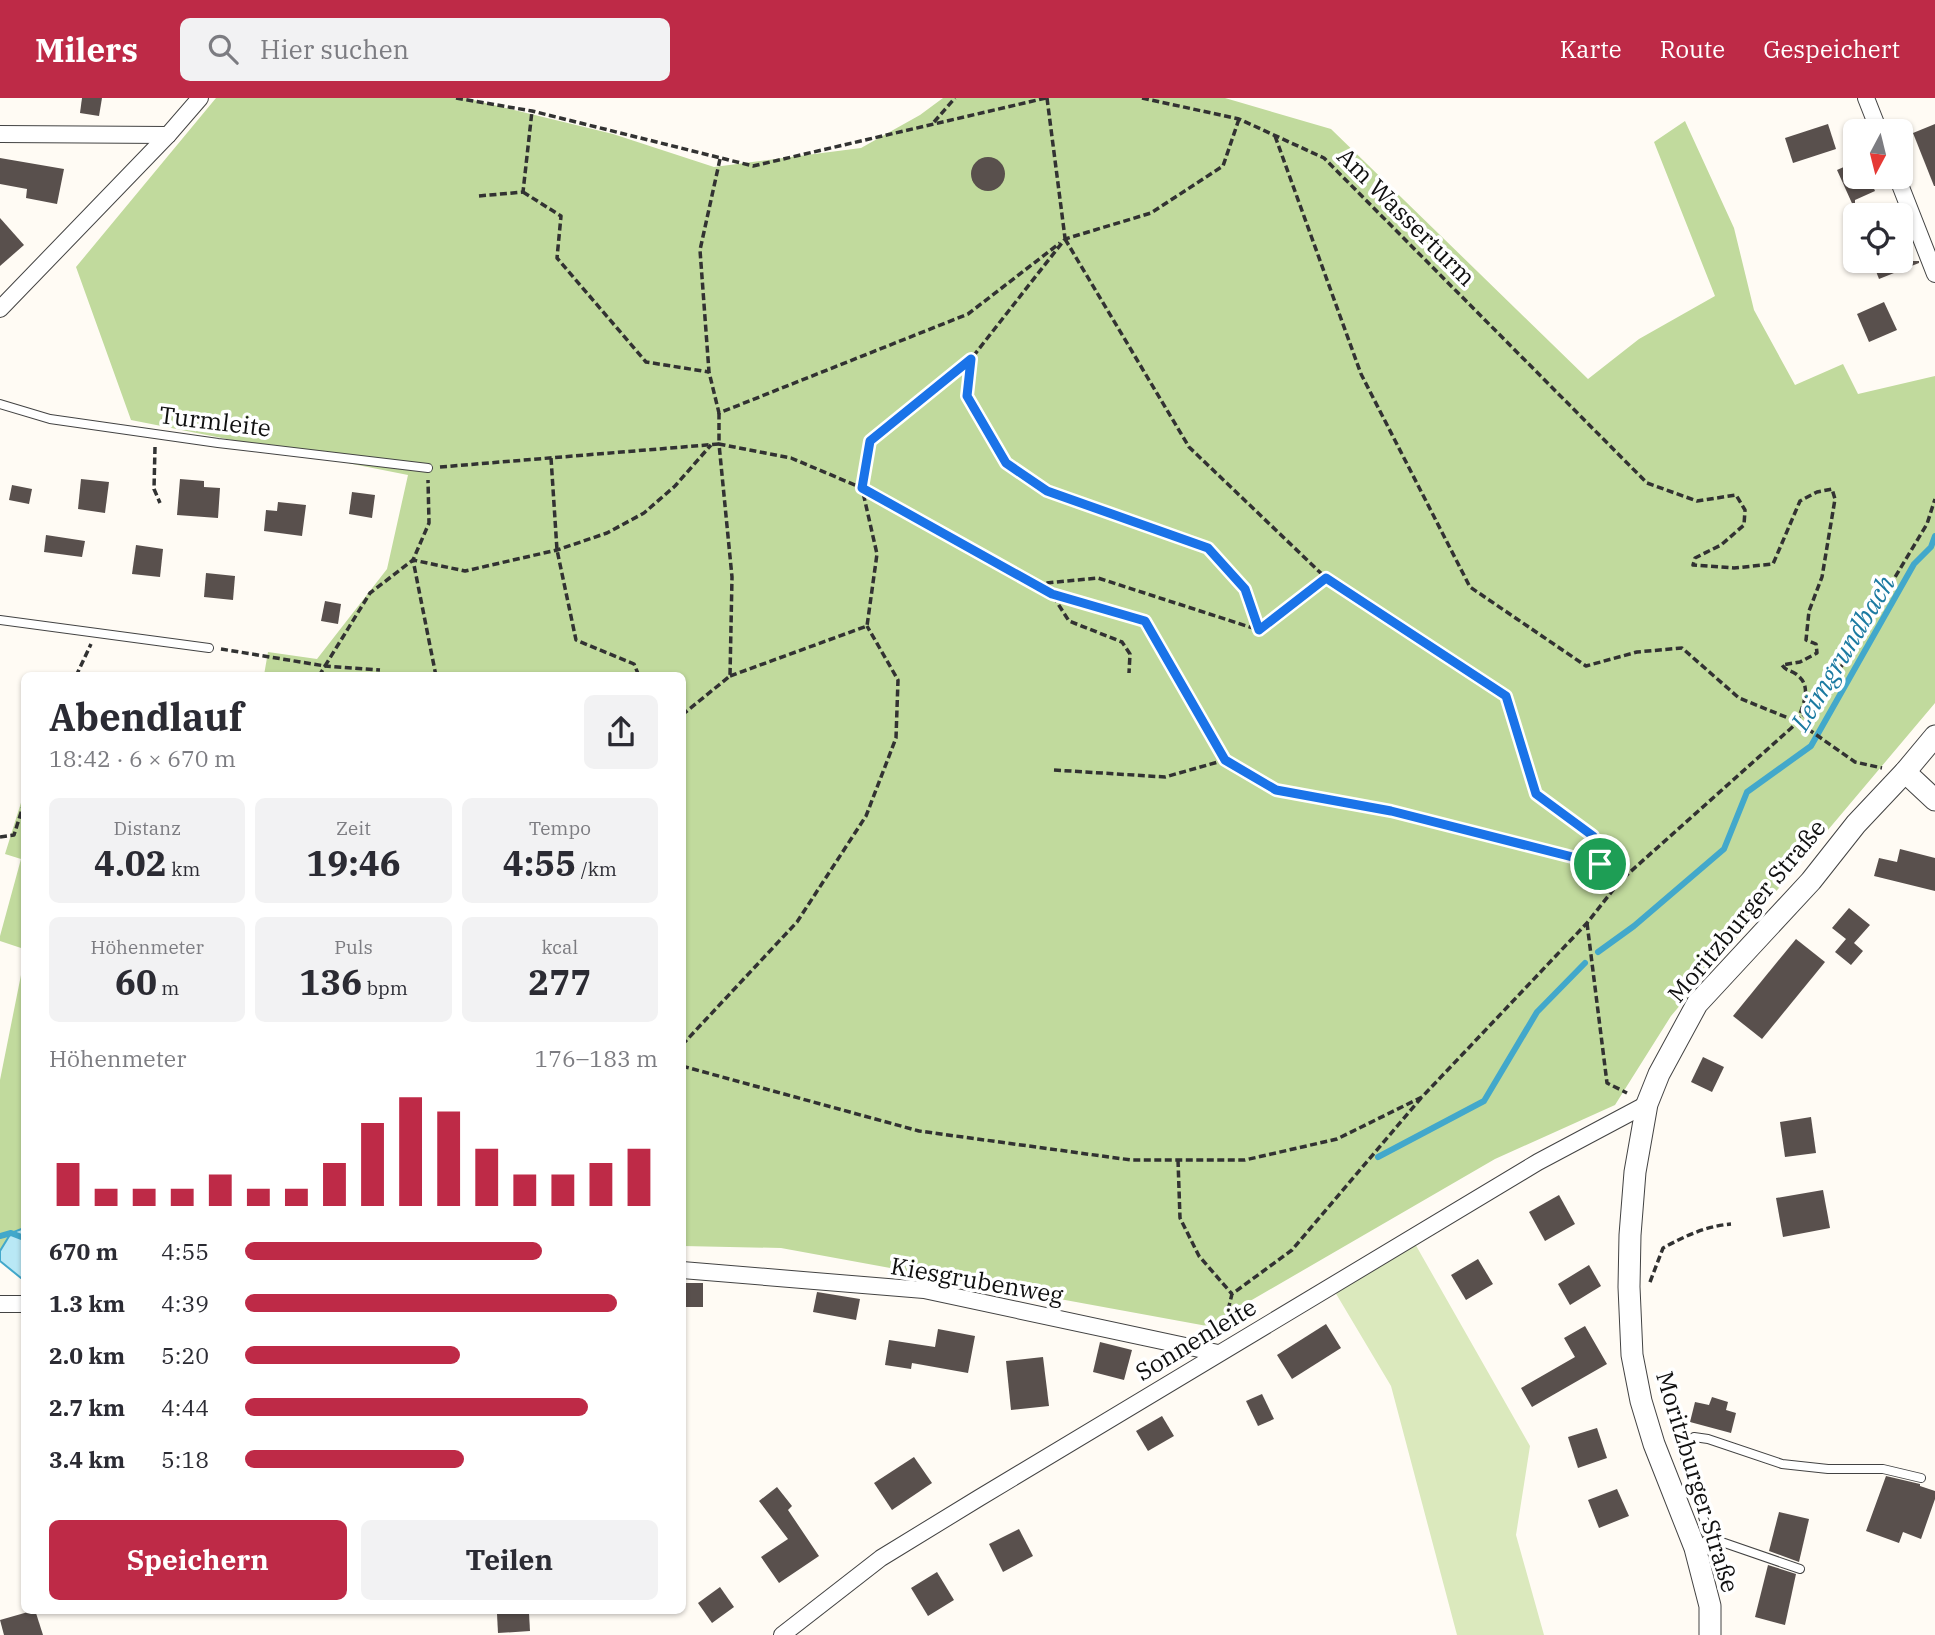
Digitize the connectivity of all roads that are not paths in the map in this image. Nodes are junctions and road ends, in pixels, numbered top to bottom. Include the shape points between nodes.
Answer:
1 (200, 98) edge
2 (1866, 98) edge
3 (1874, 119) edge
4 (0, 134) edge
5 (168, 135) junction
6 (1902, 189) edge
7 (1935, 274) edge
8 (0, 309) edge
9 (0, 404) edge
10 (428, 468) road end
11 (0, 620) edge
12 (209, 648) road end
13 (1935, 736) edge
14 (1905, 772) junction
15 (1935, 800) edge
16 (1647, 1104) junction
17 (686, 1270) edge
18 (0, 1304) edge
19 (21, 1304) edge
20 (1218, 1353) junction
21 (1921, 1478) dead end
22 (1702, 1543) junction
23 (1800, 1569) dead end
24 (782, 1635) edge
25 (1710, 1635) edge

1 - 5 street
2 - 3 street
4 - 5 street
5 - 8 street
6 - 7 street
9 - 10 lane, Turmleite via 50,419
11 - 12 lane
13 - 14 street, Moritzburger Straße
14 - 15 street
14 - 16 street, Moritzburger Straße via 1698,1004
16 - 20 street, Sonnenleite via 1538,1162
16 - 22 street, Moritzburger Straße via 1634,1172 1629,1287 1632,1355 1654,1444
17 - 20 street, Kiesgrubenweg via 924,1290
18 - 19 street
20 - 24 street, Sonnenleite via 881,1558
21 - 22 lane via 1883,1469 1782,1464 1694,1437 1686,1443 1685,1462
22 - 23 lane
22 - 25 street, Moritzburger Straße

